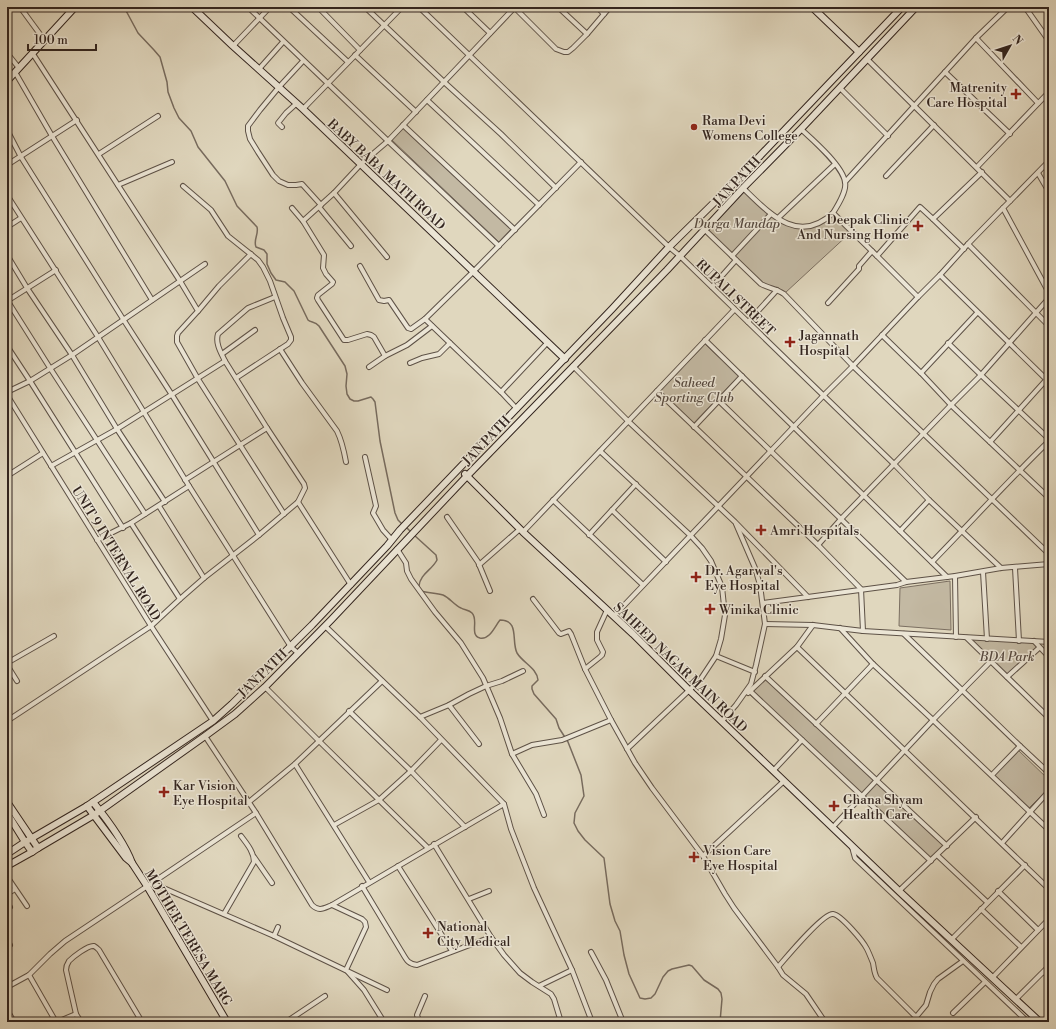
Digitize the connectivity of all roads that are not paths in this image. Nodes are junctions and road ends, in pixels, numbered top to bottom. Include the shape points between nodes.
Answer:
1 (20, 7) edge
2 (70, 7) edge
3 (75, 7) edge
4 (192, 7) edge
5 (248, 7) edge
6 (270, 7) edge
7 (289, 7) edge
8 (318, 7) edge
9 (365, 7) edge
10 (402, 7) edge
11 (418, 7) edge
12 (463, 7) edge
13 (514, 7) edge
14 (558, 7) edge
15 (597, 7) edge
16 (610, 7) edge
17 (812, 7) edge
18 (902, 7) edge
19 (916, 7) edge
20 (1008, 7) edge
21 (1025, 7) edge
22 (604, 14) junction
23 (259, 18) junction
24 (384, 25) junction
25 (490, 33) junction
26 (587, 34) junction
27 (976, 38) junction
28 (43, 40) junction
29 (1049, 41) edge
30 (283, 42) junction
31 (233, 46) junction
32 (360, 50) junction
33 (859, 52) junction
34 (7, 53) edge
35 (33, 54) junction
36 (355, 55) junction
37 (469, 56) junction
38 (867, 59) junction
39 (303, 61) junction
40 (348, 62) junction
41 (17, 69) junction
42 (259, 69) junction
43 (945, 72) junction
44 (7, 75) edge
45 (7, 81) edge
46 (444, 82) junction
47 (328, 84) junction
48 (279, 87) junction
49 (840, 88) junction
50 (1049, 92) edge
51 (427, 100) junction
52 (297, 103) junction
53 (1038, 103) junction
54 (915, 106) junction
55 (303, 109) junction
56 (416, 112) junction
57 (158, 116) dead end
58 (77, 120) junction
59 (403, 125) junction
60 (934, 125) junction
61 (282, 127) dead end
62 (801, 129) junction
63 (7, 130) edge
64 (1010, 134) junction
65 (52, 136) junction
66 (888, 136) junction
67 (388, 142) junction
68 (99, 154) junction
69 (20, 156) junction
70 (1049, 161) edge
71 (172, 162) dead end
72 (581, 162) junction
73 (361, 164) junction
74 (835, 164) junction
75 (7, 165) edge
76 (977, 167) junction
77 (982, 172) junction
78 (1038, 174) junction
79 (886, 176) dead end
80 (845, 182) junction
81 (118, 185) junction
82 (184, 186) dead end
83 (556, 188) junction
84 (743, 188) junction
85 (1049, 192) edge
86 (334, 193) junction
87 (7, 196) edge
88 (1010, 201) junction
89 (539, 205) junction
90 (320, 206) junction
91 (292, 208) dead end
92 (1003, 208) junction
93 (833, 213) junction
94 (771, 214) junction
95 (21, 218) junction
96 (778, 218) junction
97 (933, 220) junction
98 (303, 221) junction
99 (7, 227) edge
100 (515, 230) junction
101 (705, 230) junction
102 (968, 244) junction
103 (351, 246) dead end
104 (499, 246) junction
105 (669, 247) junction
106 (964, 248) junction
107 (872, 251) junction
108 (250, 254) junction
109 (7, 255) edge
110 (680, 256) junction
111 (732, 256) junction
112 (877, 256) junction
113 (387, 257) dead end
114 (736, 260) junction
115 (205, 264) dead end
116 (360, 266) dead end
117 (56, 270) junction
118 (474, 271) junction
119 (940, 276) junction
120 (180, 281) junction
121 (712, 287) junction
122 (27, 288) junction
123 (777, 290) junction
124 (1049, 294) edge
125 (276, 297) junction
126 (918, 297) junction
127 (1049, 298) edge
128 (152, 300) junction
129 (7, 301) edge
130 (828, 303) dead end
131 (734, 310) junction
132 (198, 311) junction
133 (977, 313) junction
134 (1035, 313) junction
135 (123, 319) junction
136 (425, 320) junction
137 (748, 322) junction
138 (432, 326) junction
139 (1049, 326) edge
140 (255, 330) dead end
141 (882, 335) junction
142 (98, 337) junction
143 (705, 340) junction
144 (548, 342) junction
145 (948, 342) junction
146 (450, 343) junction
147 (1009, 344) junction
148 (7, 346) edge
149 (280, 349) junction
150 (222, 354) junction
151 (72, 355) junction
152 (385, 356) junction
153 (565, 359) junction
154 (226, 361) junction
155 (410, 363) dead end
156 (572, 366) junction
157 (853, 366) junction
158 (369, 367) dead end
159 (50, 368) junction
160 (921, 373) junction
161 (981, 375) junction
162 (742, 376) junction
163 (236, 378) junction
164 (198, 379) junction
165 (30, 381) junction
166 (1048, 381) edge
167 (657, 391) junction
168 (7, 392) edge
169 (501, 392) junction
170 (7, 395) edge
171 (172, 395) junction
172 (824, 395) junction
173 (719, 401) junction
174 (951, 405) junction
175 (517, 409) junction
176 (1018, 410) junction
177 (144, 412) junction
178 (628, 421) junction
179 (694, 427) junction
180 (795, 427) junction
181 (267, 428) junction
182 (118, 429) junction
183 (923, 434) junction
184 (98, 440) junction
185 (1049, 440) edge
186 (990, 442) junction
187 (240, 446) junction
188 (600, 451) junction
189 (771, 452) junction
190 (43, 453) junction
191 (76, 453) junction
192 (365, 457) dead end
193 (214, 462) junction
194 (346, 462) dead end
195 (894, 464) junction
196 (51, 466) junction
197 (460, 469) junction
198 (1019, 470) junction
199 (7, 476) edge
200 (466, 476) junction
201 (747, 477) junction
202 (185, 480) junction
203 (636, 484) junction
204 (189, 486) junction
205 (864, 496) junction
206 (1049, 498) edge
207 (553, 500) junction
208 (929, 500) junction
209 (992, 500) junction
210 (165, 502) junction
211 (298, 502) junction
212 (159, 506) junction
213 (719, 506) junction
214 (612, 510) junction
215 (145, 514) junction
216 (284, 514) junction
217 (447, 517) dead end
218 (841, 519) junction
219 (735, 522) junction
220 (131, 523) junction
221 (123, 528) junction
222 (522, 530) junction
223 (900, 531) junction
224 (963, 531) junction
225 (259, 535) junction
226 (589, 535) junction
227 (691, 536) junction
228 (97, 540) junction
229 (392, 540) junction
230 (818, 545) junction
231 (397, 549) junction
232 (1049, 554) edge
233 (232, 555) junction
234 (666, 562) junction
235 (932, 562) junction
236 (1049, 564) edge
237 (479, 565) junction
238 (1001, 568) junction
239 (1015, 568) junction
240 (983, 572) junction
241 (955, 576) junction
242 (947, 577) junction
243 (204, 578) junction
244 (906, 582) junction
245 (351, 585) junction
246 (643, 585) junction
247 (861, 589) junction
248 (490, 590) dead end
249 (808, 596) junction
250 (180, 599) junction
251 (533, 599) dead end
252 (763, 603) junction
253 (607, 610) junction
254 (614, 616) junction
255 (765, 624) junction
256 (813, 625) junction
257 (151, 626) junction
258 (325, 626) junction
259 (840, 628) junction
260 (863, 631) junction
261 (903, 634) junction
262 (54, 636) dead end
263 (956, 637) junction
264 (967, 638) junction
265 (987, 639) junction
266 (1019, 641) junction
267 (1034, 641) junction
268 (1049, 642) edge
269 (291, 646) junction
270 (797, 647) junction
271 (1039, 648) junction
272 (298, 653) junction
273 (716, 656) junction
274 (1049, 657) edge
275 (991, 661) junction
276 (7, 664) edge
277 (873, 664) junction
278 (585, 669) junction
279 (523, 671) dead end
280 (754, 672) junction
281 (765, 676) junction
282 (1007, 677) junction
283 (382, 680) junction
284 (17, 681) dead end
285 (486, 686) junction
286 (265, 687) junction
287 (962, 690) junction
288 (690, 691) junction
289 (750, 691) junction
290 (845, 693) junction
291 (449, 705) junction
292 (736, 705) junction
293 (349, 711) junction
294 (420, 718) junction
295 (1049, 718) edge
296 (610, 720) junction
297 (933, 720) junction
298 (7, 721) edge
299 (213, 721) junction
300 (722, 721) junction
301 (816, 724) junction
302 (205, 736) junction
303 (441, 740) junction
304 (802, 740) junction
305 (319, 741) junction
306 (479, 744) dead end
307 (1020, 746) junction
308 (626, 749) junction
309 (905, 750) junction
310 (512, 754) junction
311 (295, 764) junction
312 (773, 770) junction
313 (411, 771) junction
314 (1049, 773) edge
315 (992, 775) junction
316 (876, 780) junction
317 (784, 781) junction
318 (1049, 791) edge
319 (861, 797) junction
320 (380, 800) junction
321 (7, 802) edge
322 (93, 802) junction
323 (249, 802) junction
324 (504, 804) junction
325 (87, 806) junction
326 (100, 811) junction
327 (1030, 811) junction
328 (7, 813) edge
329 (256, 813) junction
330 (94, 815) junction
331 (544, 815) dead end
332 (976, 818) junction
333 (334, 825) junction
334 (465, 827) junction
335 (833, 827) junction
336 (1049, 830) edge
337 (241, 836) dead end
338 (32, 838) junction
339 (25, 842) junction
340 (1002, 842) junction
341 (434, 844) junction
342 (852, 846) junction
343 (947, 846) junction
344 (38, 848) junction
345 (428, 848) junction
346 (32, 852) junction
347 (7, 854) edge
348 (937, 855) junction
349 (254, 856) junction
350 (703, 856) junction
351 (931, 861) junction
352 (132, 863) junction
353 (1025, 865) junction
354 (7, 866) edge
355 (398, 866) junction
356 (10, 881) dead end
357 (369, 882) junction
358 (272, 883) dead end
359 (150, 884) junction
360 (362, 886) junction
361 (15, 889) junction
362 (1049, 889) edge
363 (901, 890) junction
364 (488, 891) dead end
365 (998, 891) junction
366 (7, 894) edge
367 (468, 899) junction
368 (7, 902) edge
369 (987, 902) junction
370 (332, 905) junction
371 (27, 906) dead end
372 (7, 909) edge
373 (981, 910) junction
374 (224, 914) junction
375 (1049, 919) edge
376 (278, 927) dead end
377 (1038, 930) junction
378 (274, 936) junction
379 (491, 937) junction
380 (954, 938) junction
381 (7, 940) edge
382 (10, 945) dead end
383 (1021, 947) junction
384 (452, 951) junction
385 (592, 952) dead end
386 (963, 961) junction
387 (1049, 966) edge
388 (778, 968) junction
389 (346, 970) junction
390 (572, 970) junction
391 (1044, 972) junction
392 (29, 975) junction
393 (994, 976) junction
394 (1049, 977) edge
395 (985, 982) junction
396 (539, 986) junction
397 (7, 987) edge
398 (387, 990) dead end
399 (325, 996) dead end
400 (425, 996) dead end
401 (1017, 998) junction
402 (7, 1010) edge
403 (953, 1013) dead end
404 (76, 1014) junction
405 (916, 1017) junction
406 (14, 1022) edge
407 (56, 1022) edge
408 (81, 1022) edge
409 (142, 1022) edge
410 (227, 1022) edge
411 (286, 1022) edge
412 (384, 1022) edge
413 (421, 1022) edge
414 (561, 1022) edge
415 (592, 1022) edge
416 (623, 1022) edge
417 (825, 1022) edge
418 (912, 1022) edge
419 (1028, 1022) edge
420 (1042, 1022) edge

1 - 28 street
2 - 28 main road
3 - 28 main road
4 - 31 main road, BABY BABA MATH ROAD
5 - 23 street
6 - 23 street
7 - 40 street
8 - 32 street
9 - 24 street
10 - 24 street
11 - 37 street, RUPALI STREET
12 - 25 street
13 - 25 street
13 - 26 street via 560,51 568,52
14 - 26 street
15 - 22 street
16 - 22 street
17 - 33 main road
18 - 33 main road, JAN PATH
19 - 38 main road, JAN PATH
20 - 27 street
21 - 29 street
22 - 26 street
23 - 30 street
23 - 31 street
24 - 32 street
24 - 46 street
25 - 37 street
27 - 43 street
27 - 53 street
28 - 35 main road
28 - 41 main road
30 - 39 street
30 - 42 street
31 - 42 main road, BABY BABA MATH ROAD
32 - 36 street
33 - 105 main road, JAN PATH
34 - 41 street
35 - 41 main road
35 - 58 street
36 - 40 street
36 - 56 street
37 - 46 street
37 - 72 street, RUPALI STREET
38 - 49 main road, JAN PATH
38 - 54 street
39 - 47 street
39 - 48 street
40 - 47 street
41 - 44 main road
41 - 45 main road
41 - 65 street
42 - 48 main road, BABY BABA MATH ROAD
43 - 54 street
43 - 64 street
46 - 51 street
46 - 83 street
47 - 55 street
47 - 67 street
48 - 52 main road, BABY BABA MATH ROAD
48 - 90 street via 248,126 250,138 279,181 288,185 302,184
49 - 62 main road, JAN PATH
49 - 66 street
50 - 53 street
51 - 56 street
51 - 89 street
52 - 55 main road, BABY BABA MATH ROAD
52 - 61 street via 278,123
53 - 64 street
54 - 60 street
54 - 66 street
55 - 73 main road, BABY BABA MATH ROAD
56 - 59 street
57 - 68 street
58 - 65 street
58 - 68 street
59 - 67 street
59 - 100 street
60 - 76 street
60 - 79 street
62 - 74 street
62 - 84 main road, JAN PATH
63 - 69 street
64 - 76 street
65 - 69 street
65 - 128 street
66 - 80 street
67 - 73 street
67 - 104 street
68 - 81 street
69 - 75 street
69 - 135 street
70 - 78 street
71 - 81 street
72 - 83 street
72 - 105 street, RUPALI STREET
73 - 86 street
73 - 118 main road, BABY BABA MATH ROAD
74 - 80 street
74 - 96 street
76 - 77 street
77 - 88 street
77 - 97 street
78 - 85 street
78 - 88 street
80 - 93 street via 842,196
81 - 120 street
82 - 108 street via 210,210 228,236
83 - 89 street
84 - 94 street
84 - 101 main road, JAN PATH
86 - 90 street
86 - 113 street
87 - 95 street
88 - 92 street
89 - 100 street
90 - 98 street
90 - 103 street
91 - 98 street
92 - 102 street
92 - 124 street
93 - 96 street via 821,223 811,226 798,227
93 - 107 street
94 - 96 street
94 - 111 street
95 - 99 street
95 - 117 street
97 - 106 street
97 - 112 street via 920,206
98 - 152 street via 324,255 323,268 333,282 318,295 318,300 344,340 371,334
100 - 104 street
101 - 110 main road, JAN PATH
101 - 111 street
102 - 106 street
102 - 134 street
104 - 118 street
105 - 110 street, RUPALI STREET
105 - 153 main road, JAN PATH
106 - 119 street
107 - 112 street
107 - 130 street
108 - 125 street via 266,272
108 - 132 street
109 - 122 street
110 - 121 street, RUPALI STREET
110 - 156 main road, JAN PATH
111 - 114 street
112 - 126 street
114 - 121 street
114 - 123 street via 761,284
115 - 120 street
116 - 136 street via 379,300 389,300 408,328 411,329
117 - 122 street
117 - 142 street
118 - 136 street
118 - 144 main road, BABY BABA MATH ROAD
119 - 126 street
119 - 133 street
120 - 128 street
120 - 132 street
121 - 131 street, RUPALI STREET
122 - 129 street
122 - 151 street
123 - 137 street
123 - 157 street via 784,294
125 - 149 street via 292,337 290,342
125 - 150 street via 248,308 218,334 217,341
126 - 141 street
127 - 134 street
128 - 135 street
129 - 159 street
131 - 137 street, RUPALI STREET
131 - 143 street
132 - 164 street via 178,332 176,339
133 - 145 street
133 - 147 street
134 - 139 street
134 - 147 street
135 - 142 street
135 - 171 street
136 - 138 street
137 - 172 street, RUPALI STREET
138 - 146 street
138 - 152 street via 407,345
140 - 150 street
141 - 157 street
141 - 160 street
142 - 151 street
142 - 177 street
143 - 162 street
143 - 167 street
144 - 153 main road, BABY BABA MATH ROAD
144 - 169 street
145 - 160 street
145 - 161 street
146 - 155 street via 439,354
146 - 169 street
147 - 161 street
147 - 166 street
148 - 165 street
149 - 163 street
149 - 194 street via 337,431
150 - 154 street
151 - 159 street
151 - 182 street
152 - 158 street
153 - 175 main road, JAN PATH
154 - 163 street
154 - 164 street
156 - 178 street
156 - 200 main road, JAN PATH
157 - 172 street
157 - 183 street
159 - 165 street
159 - 184 street
160 - 174 street
161 - 174 street
161 - 176 street
162 - 173 street
162 - 180 street
163 - 181 street
164 - 171 street
164 - 187 street
165 - 168 street
165 - 191 street
166 - 176 street
167 - 178 street
167 - 179 street
169 - 175 street
170 - 190 street, UNIT 9 INTERNAL ROAD
171 - 177 street
171 - 193 street
172 - 180 street
172 - 195 street, RUPALI STREET
173 - 179 street
173 - 189 street
174 - 183 street
174 - 186 street
175 - 197 main road, JAN PATH
176 - 185 street
176 - 186 street
177 - 182 street
177 - 202 street
178 - 188 street
178 - 213 street
179 - 201 street
180 - 189 street
180 - 205 street
181 - 187 street
181 - 211 street via 304,484 305,488
182 - 184 street
182 - 210 street
183 - 195 street
183 - 209 street
184 - 191 street
184 - 215 street
185 - 198 street
186 - 198 street
187 - 193 street
187 - 216 street
188 - 203 street
188 - 207 street
189 - 201 street
189 - 218 street
190 - 196 street, UNIT 9 INTERNAL ROAD
190 - 199 street
191 - 196 street
191 - 221 street
192 - 229 street via 376,506 373,513
193 - 202 street
193 - 225 street
195 - 205 street
195 - 208 street, RUPALI STREET
196 - 228 street, UNIT 9 INTERNAL ROAD
197 - 200 main road, SAHEED NAGAR MAIN ROAD
197 - 229 main road, JAN PATH
198 - 206 street
198 - 209 street
200 - 222 main road, SAHEED NAGAR MAIN ROAD
200 - 231 main road, JAN PATH
201 - 213 street
201 - 230 street
202 - 204 street
203 - 214 street
203 - 227 street
204 - 210 street
204 - 233 street
205 - 218 street
205 - 223 street
207 - 222 street
207 - 226 street
208 - 223 street
208 - 224 street, RUPALI STREET
209 - 224 street
209 - 232 street
210 - 212 street
211 - 216 street
211 - 245 street
212 - 215 street
212 - 243 street
213 - 219 street
213 - 227 street
214 - 226 street
214 - 234 street
215 - 220 street
216 - 225 street
217 - 237 street
218 - 230 street
218 - 244 street
219 - 249 street
219 - 252 street via 755,568
220 - 221 street
220 - 250 street
221 - 228 street
222 - 237 street
222 - 253 main road, SAHEED NAGAR MAIN ROAD
223 - 235 street
224 - 235 street
224 - 238 street, RUPALI STREET
225 - 233 street
226 - 246 street
227 - 234 street
227 - 273 street via 711,562 722,587 725,615
228 - 257 street, UNIT 9 INTERNAL ROAD
229 - 245 main road, JAN PATH
230 - 247 street
231 - 258 main road, JAN PATH
231 - 285 street via 406,563 410,579 461,643
233 - 243 street
233 - 269 street
234 - 246 street
235 - 242 street
236 - 239 street
237 - 248 street
238 - 239 street
238 - 240 street
239 - 266 street
240 - 241 street
240 - 265 street
241 - 242 street
241 - 263 street
242 - 244 street
243 - 250 street
244 - 247 street
245 - 269 main road, JAN PATH
246 - 254 street
247 - 249 street
247 - 260 street
249 - 252 street
250 - 257 street
251 - 278 street via 559,633 569,631
252 - 255 street
253 - 254 main road, SAHEED NAGAR MAIN ROAD
253 - 278 street via 597,632 602,655
254 - 288 main road, SAHEED NAGAR MAIN ROAD
255 - 256 street
255 - 280 street
256 - 259 street
256 - 270 street
257 - 298 street
257 - 299 street, UNIT 9 INTERNAL ROAD
258 - 272 main road, JAN PATH
258 - 283 street
259 - 260 street
259 - 277 street
260 - 261 street
261 - 263 street
261 - 287 street
262 - 276 street
263 - 264 street
264 - 265 street
264 - 275 street
265 - 266 street
266 - 267 street
267 - 268 street
267 - 271 street
269 - 272 street
269 - 299 main road, JAN PATH
270 - 281 street
270 - 290 street
271 - 274 street
271 - 282 street
272 - 286 main road, JAN PATH
273 - 280 street
273 - 288 street
275 - 282 street
275 - 287 street
276 - 284 street
277 - 290 street
277 - 297 street
278 - 296 street
279 - 285 street
280 - 292 street via 751,684
281 - 289 street
281 - 301 street
282 - 295 street
283 - 293 street
283 - 294 street
285 - 291 street
285 - 310 street
286 - 302 main road, JAN PATH
286 - 305 street
287 - 297 street
287 - 307 street
288 - 300 main road, SAHEED NAGAR MAIN ROAD
288 - 308 street
289 - 292 street
289 - 304 street
290 - 301 street
290 - 309 street
291 - 294 street
291 - 306 street
292 - 300 street
293 - 305 street
293 - 313 street
294 - 303 street
296 - 308 street
296 - 310 street via 562,740 532,745
297 - 309 street
297 - 315 street
299 - 322 main road, JAN PATH
300 - 312 main road, SAHEED NAGAR MAIN ROAD
301 - 316 street
302 - 323 street
302 - 326 main road, JAN PATH
303 - 313 street
303 - 324 street
304 - 312 street
304 - 319 street
305 - 311 street
305 - 320 street
307 - 314 street
307 - 315 street
308 - 350 street
309 - 316 street
309 - 332 street
310 - 331 street via 536,794
311 - 323 street
311 - 333 street
312 - 317 main road, SAHEED NAGAR MAIN ROAD
313 - 320 street
313 - 334 street
315 - 327 street
316 - 319 street
316 - 343 street
317 - 335 main road, SAHEED NAGAR MAIN ROAD
317 - 350 street
318 - 327 street
319 - 335 street
319 - 351 street
320 - 333 street
320 - 345 street
321 - 338 main road
322 - 325 main road, JAN PATH
322 - 326 main road, MOTHER TERESA MARG
323 - 329 street
324 - 334 street
324 - 390 street via 534,888
325 - 330 main road, MOTHER TERESA MARG
325 - 338 main road, JAN PATH
326 - 330 main road, JAN PATH
326 - 352 main road, MOTHER TERESA MARG via 129,854
327 - 336 street
327 - 340 street
328 - 339 main road
329 - 359 street
329 - 370 street via 312,906 322,910
330 - 344 main road, JAN PATH
330 - 352 main road, MOTHER TERESA MARG
332 - 340 street
332 - 343 street
333 - 357 street
334 - 341 street
335 - 342 main road, SAHEED NAGAR MAIN ROAD
337 - 349 street
338 - 339 main road, JAN PATH
338 - 344 main road
339 - 346 main road
339 - 347 main road
340 - 353 street
341 - 345 street
341 - 367 street
342 - 363 street via 862,851
342 - 386 street via 855,858
342 - 420 main road, SAHEED NAGAR MAIN ROAD
343 - 348 street
344 - 346 main road, JAN PATH
345 - 355 street
346 - 354 main road
348 - 351 street
348 - 369 street
349 - 358 street
349 - 374 street via 253,865
350 - 388 street via 731,904
351 - 363 street
352 - 359 main road, MOTHER TERESA MARG
353 - 362 street
353 - 365 street
355 - 357 street
355 - 384 street
356 - 361 street
357 - 360 street
359 - 374 street
359 - 392 street via 65,941
359 - 410 main road, MOTHER TERESA MARG
360 - 370 street
360 - 384 street via 408,962 417,965
361 - 366 street
361 - 371 street
363 - 380 street
364 - 367 street
365 - 369 street
365 - 377 street
367 - 379 street
368 - 372 street via 10,907
369 - 373 street
370 - 389 street via 362,918 365,922 366,927
373 - 380 street
373 - 383 street
374 - 378 street
375 - 377 street
376 - 378 street
377 - 383 street
378 - 389 street
379 - 384 street
379 - 396 street via 520,973
380 - 393 street
381 - 382 street
383 - 393 street
385 - 416 street
386 - 395 street
386 - 405 street via 934,984 926,1005
387 - 391 street
388 - 405 street via 802,940 826,917 834,914 867,948 877,978
388 - 417 street via 806,994
389 - 398 street
389 - 412 street via 364,990
390 - 396 street
390 - 415 street
391 - 394 street
391 - 401 street
392 - 397 street
392 - 407 street
393 - 401 street
395 - 403 street
395 - 419 street
396 - 414 street via 551,994
399 - 411 street
400 - 413 street via 417,1015
401 - 420 street
402 - 406 street
404 - 407 street
404 - 408 street
404 - 409 street via 66,965 92,946 99,950
405 - 418 street

